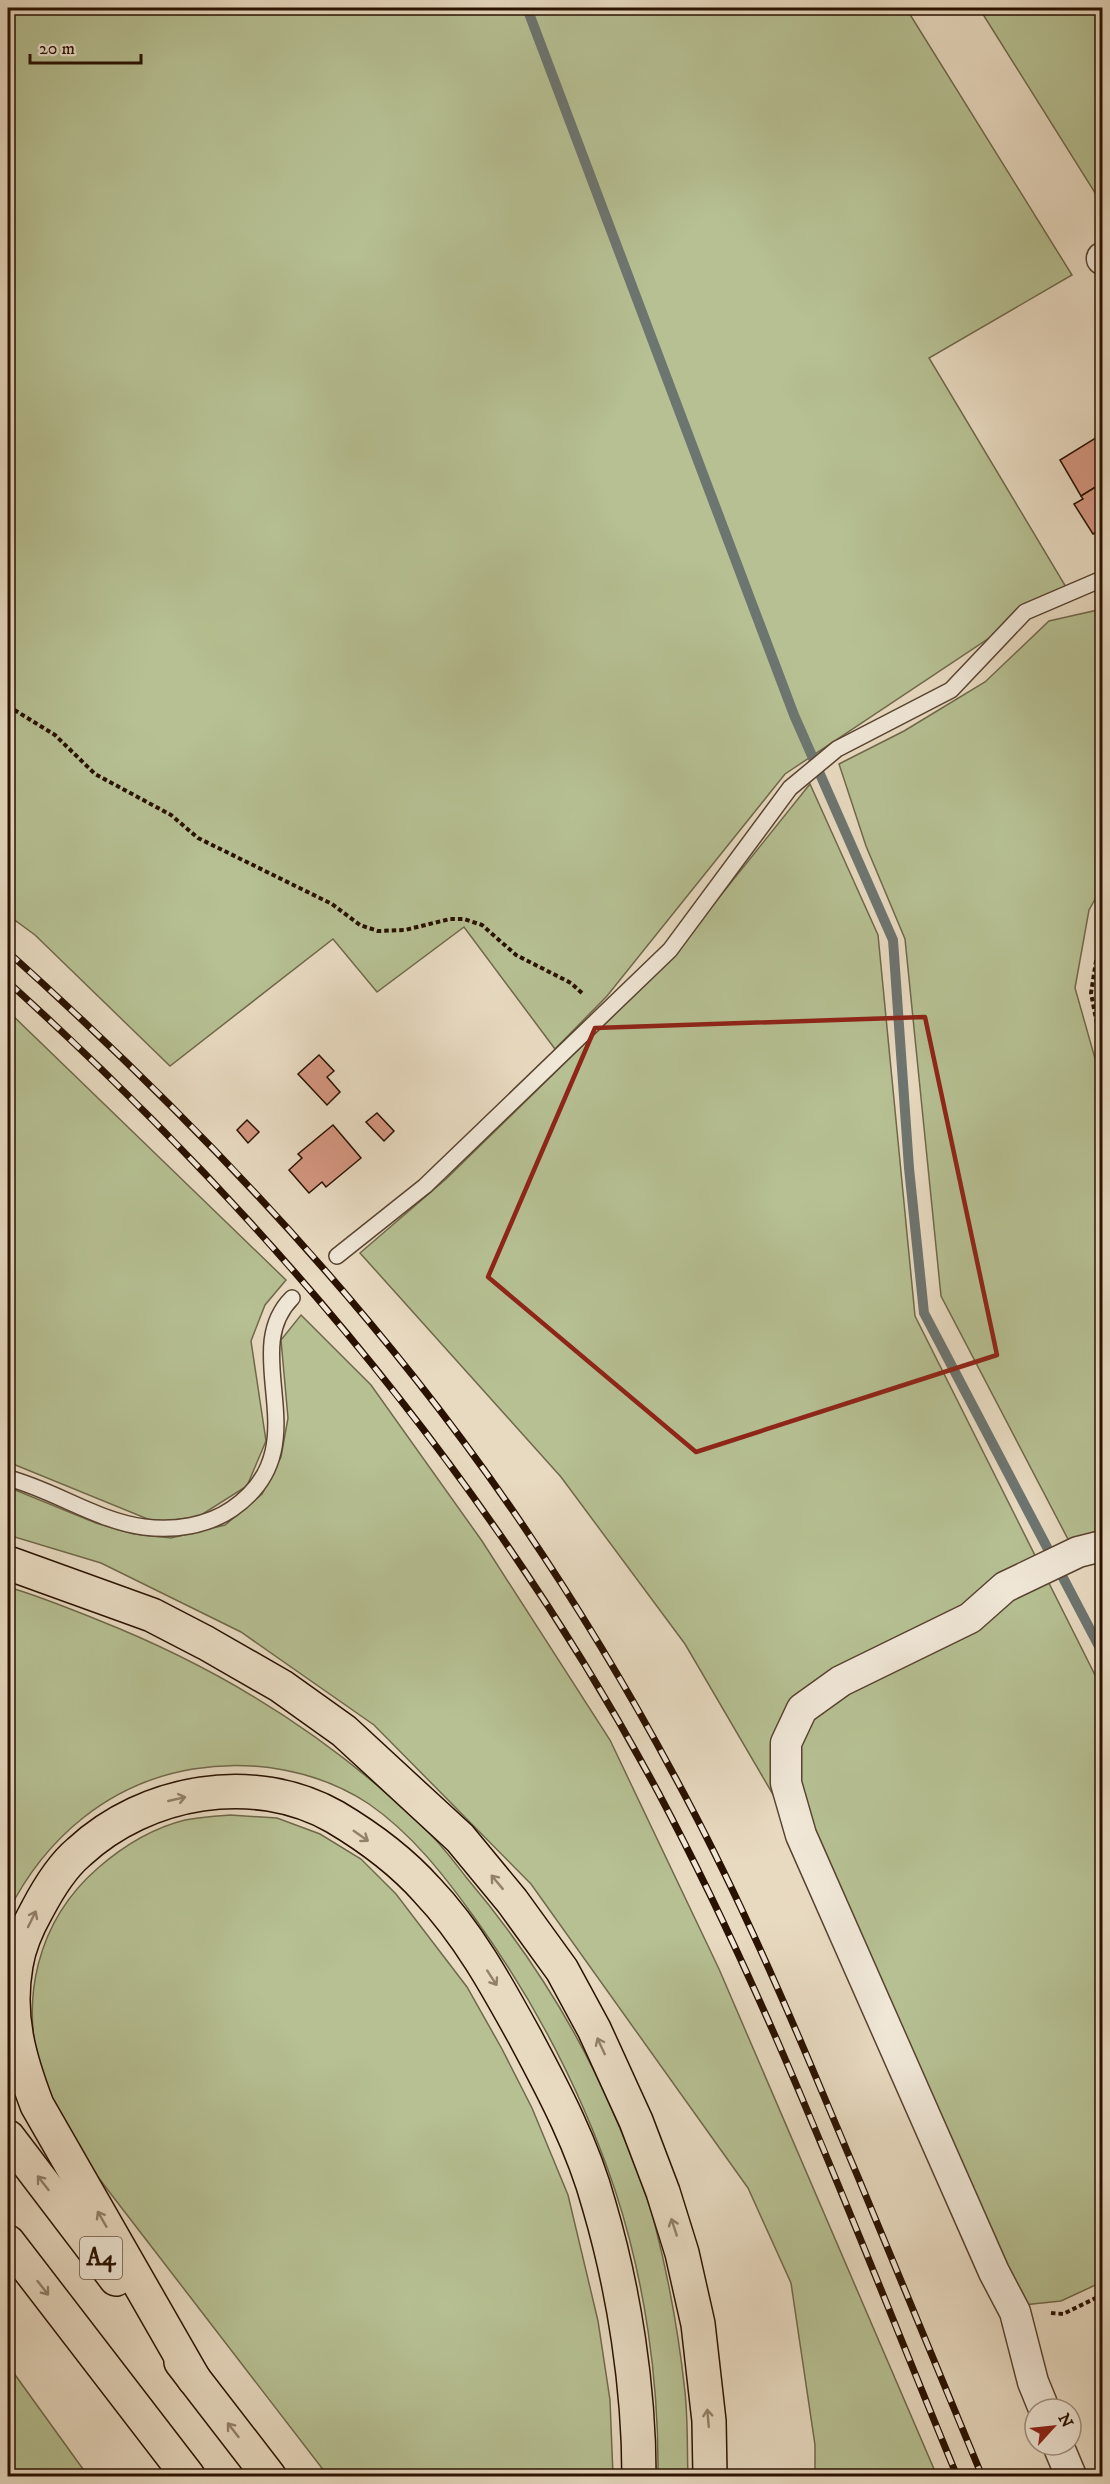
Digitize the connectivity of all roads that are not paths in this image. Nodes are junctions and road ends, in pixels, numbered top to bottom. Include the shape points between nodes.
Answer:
1 (1102, 579) edge
2 (337, 1256) dead end
3 (292, 1298) dead end
4 (8, 1478) edge
5 (1090, 1549) edge
6 (8, 1563) edge
7 (8, 2137) edge
8 (8, 2241) edge
9 (194, 2379) junction
10 (1039, 2397) edge
11 (1063, 2457) edge
12 (180, 2468) edge
13 (269, 2476) edge
14 (639, 2476) edge
15 (710, 2476) edge
16 (1071, 2476) edge

1 - 2 lane via 1025,612 951,690 837,748 790,788 670,950 425,1186
3 - 4 lane via 276,1318 271,1347 277,1413 275,1448 249,1495 221,1516 182,1527 142,1527
5 - 10 street via 1035,1571 1005,1587 970,1618 841,1681 802,1709 786,1743 786,1783 801,1835 1015,2312
15 -> 6 highway via 709,2421 698,2324 663,2192 594,2029 562,1970 512,1901 460,1838 344,1731 281,1686 152,1615
9 -> 7 highway, A4
8 -> 12 highway, A4
13 -> 9 highway, A4
9 -> 14 highway via 37,2105 15,2037 16,1963 29,1925 49,1887 77,1853 104,1832 139,1812 170,1801 212,1792 257,1792 291,1799 334,1817 382,1850 427,1890 470,1944 500,1991 549,2081 599,2203 620,2292 632,2367
11 - 16 street

